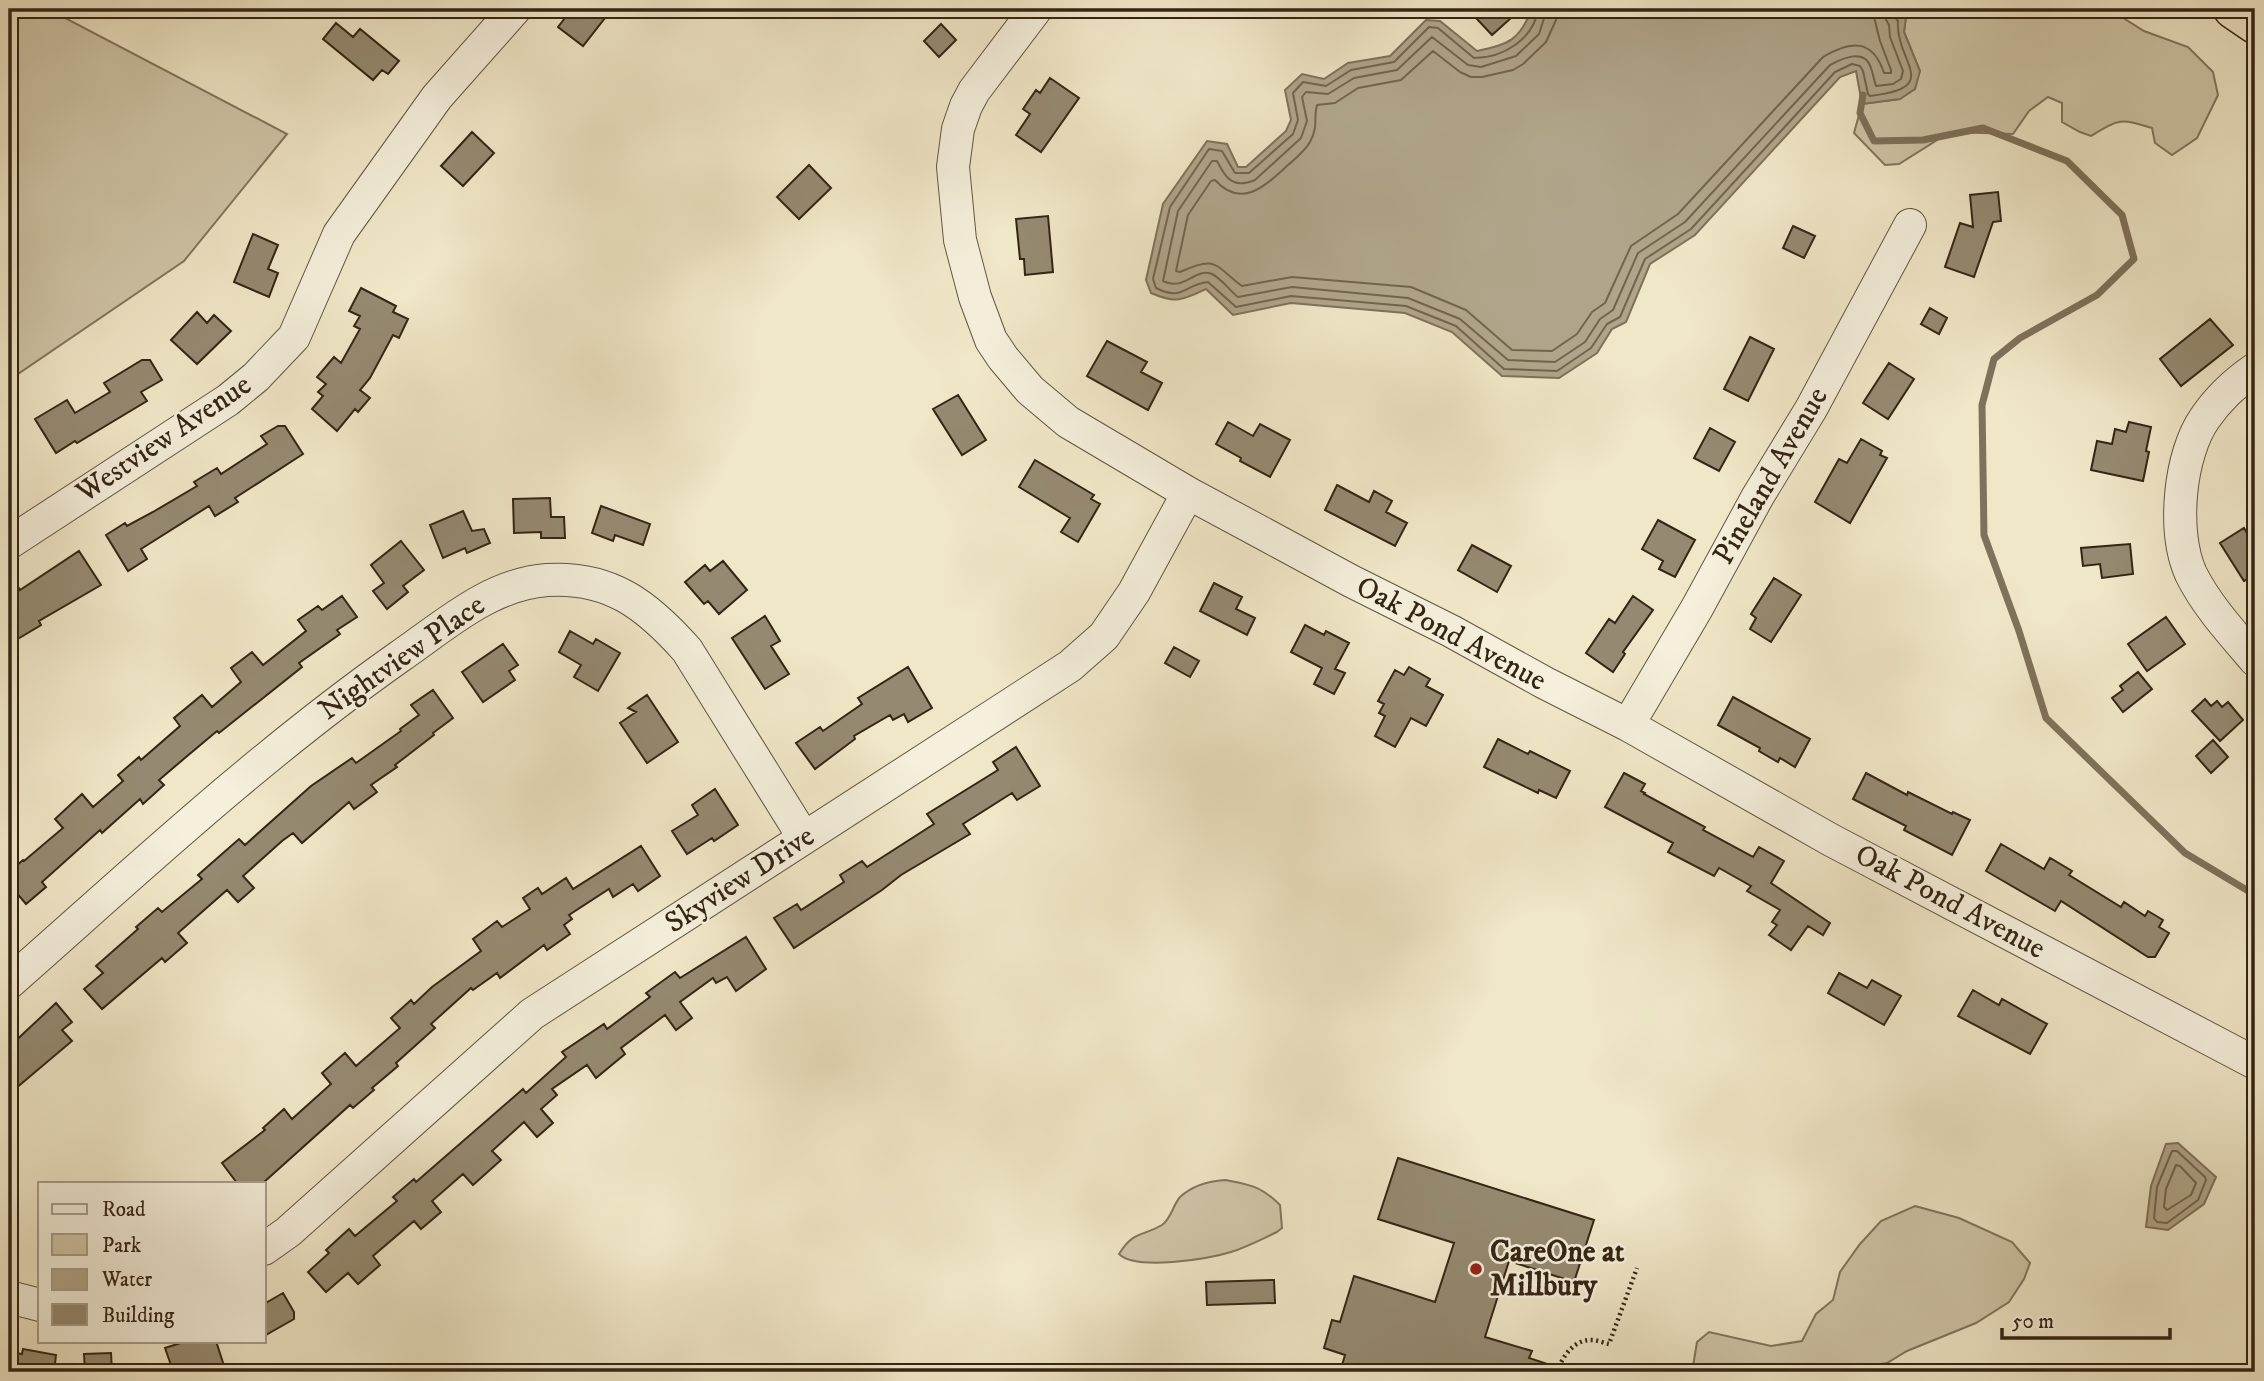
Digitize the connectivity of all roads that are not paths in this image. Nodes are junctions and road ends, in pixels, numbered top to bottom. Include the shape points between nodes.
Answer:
1 (515, 9) edge
2 (1036, 9) edge
3 (2233, 9) edge
4 (2255, 24) edge
5 (1910, 225) dead end
6 (2255, 369) edge
7 (1188, 493) junction
8 (9, 543) edge
9 (2255, 660) edge
10 (1628, 726) junction
11 (804, 838) junction
12 (9, 983) edge
13 (2255, 1063) edge
14 (266, 1248) edge
15 (9, 1297) edge
16 (38, 1304) edge

1 - 8 street, Westview Avenue via 437,97 339,234 294,337 228,400
2 - 7 street, Oak Pond Avenue via 974,91 958,129 953,167 959,228 975,297 990,340 1045,404
3 - 4 highway
5 - 10 street, Pineland Avenue via 1811,409
6 - 9 street via 2203,420 2185,471 2180,502 2180,528 2192,575
7 - 10 street, Oak Pond Avenue
7 - 11 street, Skyview Drive via 1134,592 1104,636 1070,666
10 - 13 street, Oak Pond Avenue via 1832,840
11 - 12 street, Nightview Place via 687,650 665,625 608,587 581,580 545,580 501,590 343,696 241,778
11 - 14 street, Skyview Drive via 532,1014
15 - 16 street

